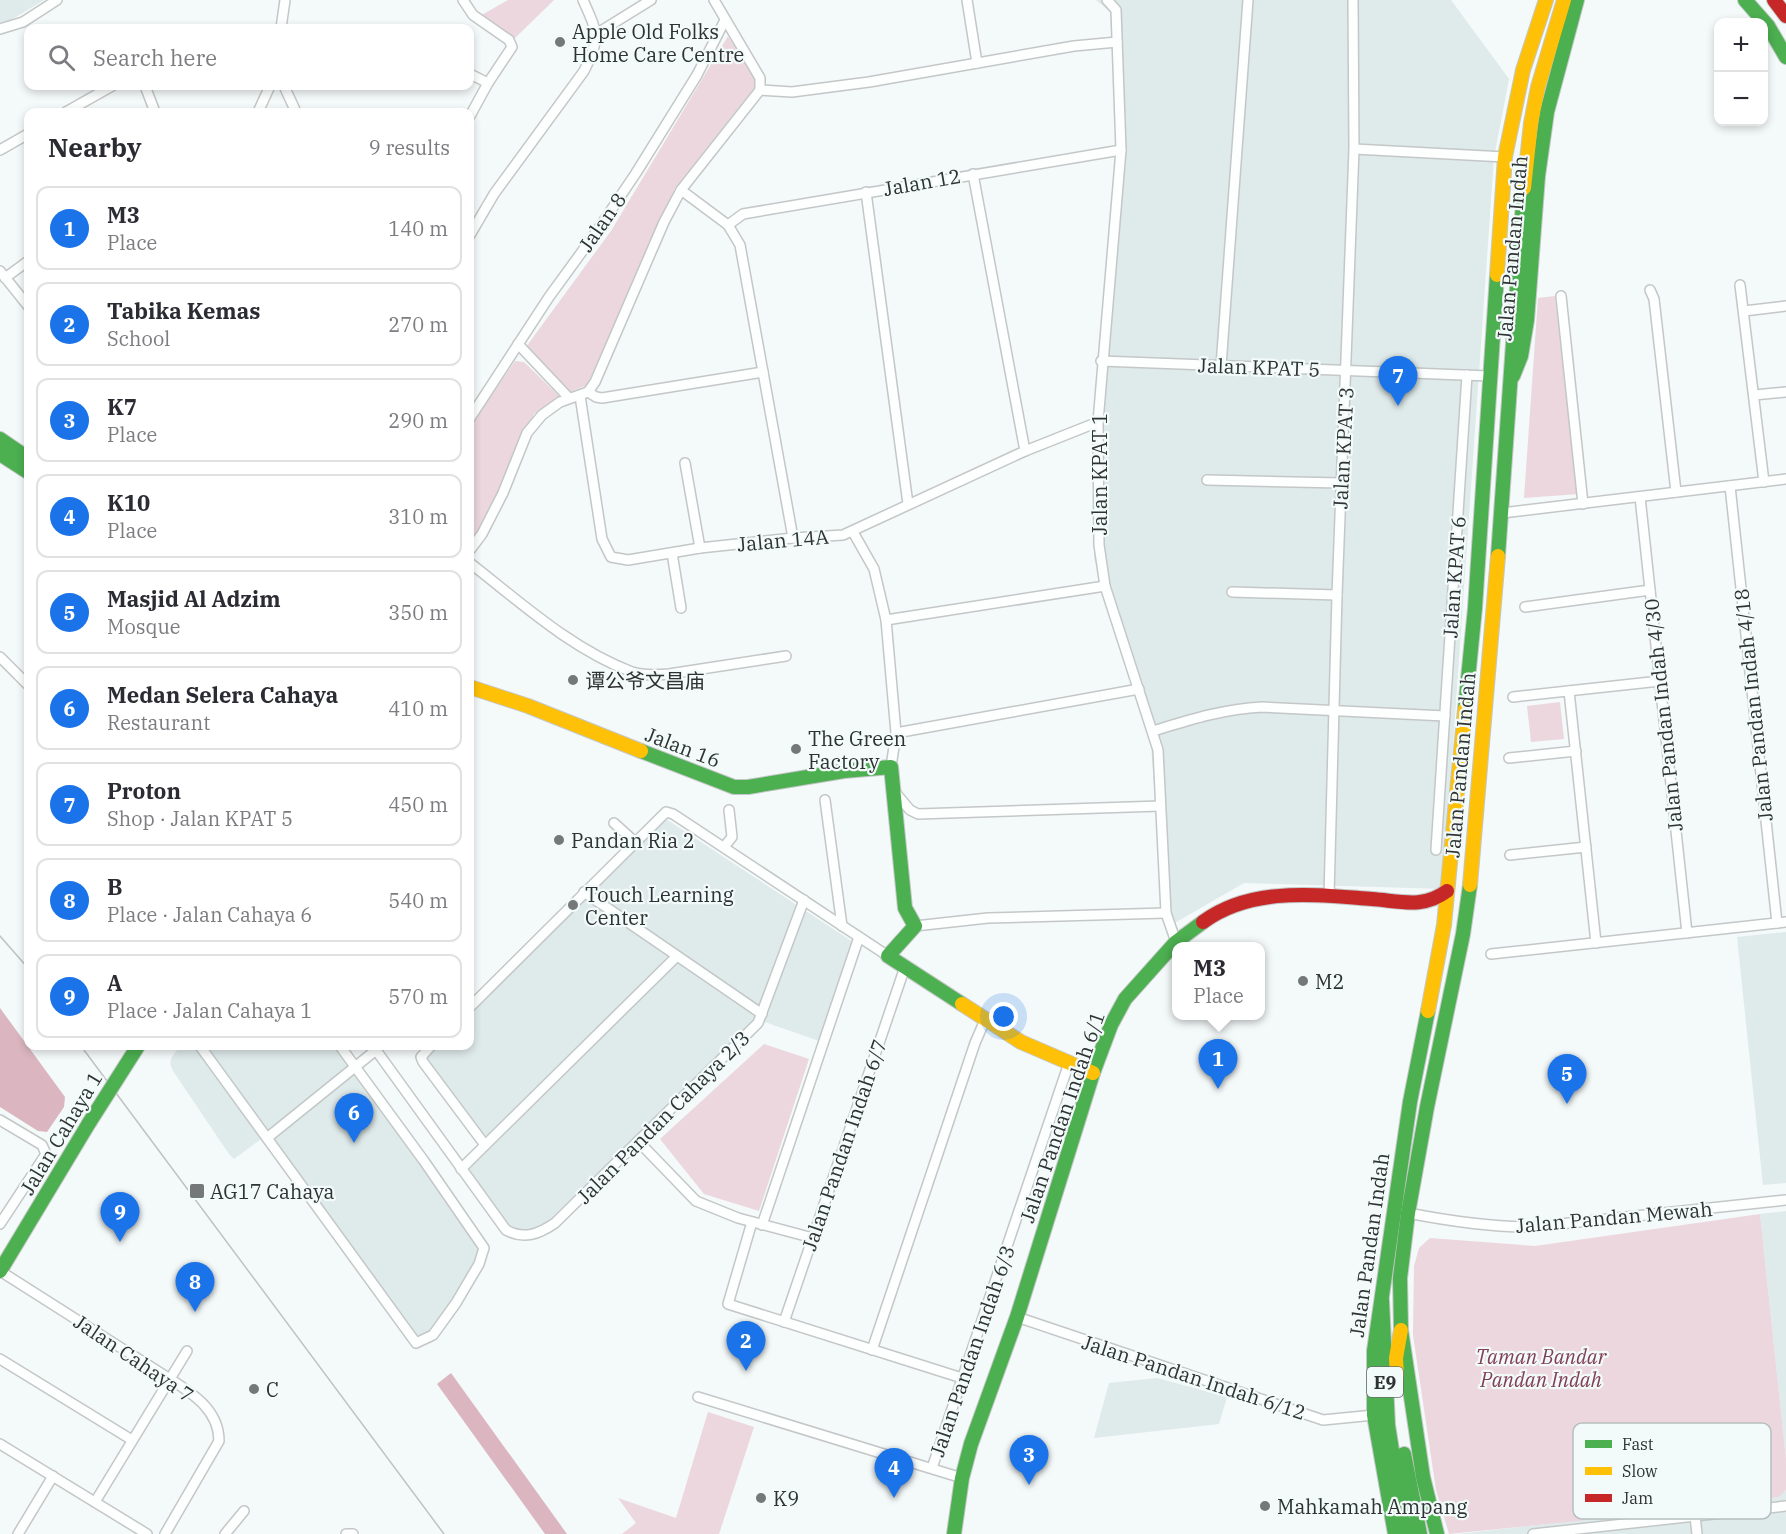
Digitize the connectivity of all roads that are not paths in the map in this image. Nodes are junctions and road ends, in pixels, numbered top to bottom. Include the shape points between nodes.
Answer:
1 (57, 0) edge
2 (284, 0) edge
3 (463, 0) edge
4 (583, 0) edge
5 (651, 0) edge
6 (714, 0) edge
7 (967, 0) edge
8 (1107, 0) edge
9 (1248, 0) edge
10 (1353, 0) edge
11 (1546, 0) edge
12 (1564, 0) edge
13 (1577, 0) edge
14 (1745, 0) edge
15 (1751, 0) edge
16 (1774, 0) edge
17 (1786, 16) edge
18 (1761, 18) edge
19 (1763, 18) edge
20 (725, 20) junction
21 (281, 24) edge
22 (1768, 26) edge
23 (0, 29) edge
24 (596, 34) junction
25 (1117, 42) junction
26 (1786, 57) edge
27 (978, 63) junction
28 (474, 76) edge
29 (488, 82) junction
30 (760, 88) junction
31 (105, 90) edge
32 (147, 90) edge
33 (268, 90) edge
34 (286, 90) edge
35 (73, 108) edge
36 (153, 108) edge
37 (260, 108) edge
38 (294, 108) edge
39 (474, 108) edge
40 (24, 136) edge
41 (1354, 149) junction
42 (0, 150) edge
43 (1121, 150) junction
44 (1505, 157) junction
45 (972, 174) junction
46 (681, 190) junction
47 (866, 192) junction
48 (728, 225) junction
49 (474, 228) edge
50 (24, 263) edge
51 (3, 275) edge
52 (1740, 285) dead end
53 (1650, 290) dead end
54 (1561, 296) dead end
55 (24, 301) edge
56 (1786, 306) edge
57 (1744, 311) junction
58 (518, 344) junction
59 (1101, 361) junction
60 (1221, 366) junction
61 (1347, 371) junction
62 (763, 372) junction
63 (1467, 375) junction
64 (1489, 376) junction
65 (1510, 381) junction
66 (1786, 392) edge
67 (584, 394) junction
68 (1754, 395) junction
69 (569, 398) junction
70 (474, 412) edge
71 (1098, 422) junction
72 (0, 439) edge
73 (1025, 451) junction
74 (0, 454) edge
75 (24, 455) edge
76 (685, 463) dead end
77 (24, 469) edge
78 (1786, 479) edge
79 (1208, 480) dead end
80 (1764, 482) junction
81 (1341, 483) junction
82 (1730, 486) junction
83 (1676, 492) junction
84 (1640, 497) junction
85 (908, 504) junction
86 (1583, 504) junction
87 (1502, 513) junction
88 (853, 532) junction
89 (793, 538) junction
90 (474, 545) edge
91 (700, 548) junction
92 (672, 553) junction
93 (474, 566) edge
94 (1105, 586) junction
95 (1650, 590) junction
96 (1232, 592) dead end
97 (1337, 595) junction
98 (1525, 607) dead end
99 (681, 608) dead end
100 (886, 620) junction
101 (786, 656) dead end
102 (0, 657) edge
103 (24, 681) edge
104 (1660, 681) junction
105 (474, 688) edge
106 (1139, 689) junction
107 (1569, 692) junction
108 (1513, 697) dead end
109 (1334, 711) junction
110 (1445, 716) junction
111 (1153, 731) junction
112 (896, 733) junction
113 (1576, 751) junction
114 (1509, 758) dead end
115 (891, 767) junction
116 (893, 789) junction
117 (825, 800) dead end
118 (1160, 806) junction
119 (729, 810) dead end
120 (614, 823) dead end
121 (635, 842) junction
122 (724, 847) junction
123 (1586, 847) junction
124 (1436, 850) dead end
125 (1510, 855) dead end
126 (1447, 891) junction
127 (584, 892) junction
128 (1329, 897) junction
129 (804, 900) junction
130 (1423, 903) junction
131 (1166, 913) junction
132 (1781, 923) edge
133 (1444, 925) junction
134 (842, 926) junction
135 (915, 926) junction
136 (1687, 933) junction
137 (859, 937) junction
138 (1176, 942) joint
139 (1596, 943) junction
140 (1172, 946) edge
141 (1491, 954) dead end
142 (676, 956) junction
143 (888, 956) junction
144 (905, 967) junction
145 (474, 1003) edge
146 (762, 1014) junction
147 (985, 1020) junction
148 (135, 1050) edge
149 (203, 1050) edge
150 (343, 1050) edge
151 (372, 1050) edge
152 (375, 1050) edge
153 (427, 1050) edge
154 (1069, 1063) junction
155 (356, 1067) junction
156 (1094, 1073) junction
157 (0, 1119) edge
158 (267, 1138) junction
159 (638, 1141) junction
160 (485, 1145) junction
161 (461, 1169) junction
162 (1786, 1200) edge
163 (1408, 1213) junction
164 (0, 1224) edge
165 (757, 1224) junction
166 (813, 1238) junction
167 (0, 1271) edge
168 (1382, 1301) junction
169 (1017, 1317) junction
170 (784, 1322) junction
171 (1401, 1330) junction
172 (872, 1350) junction
173 (187, 1351) dead end
174 (0, 1359) edge
175 (962, 1378) junction
176 (170, 1379) junction
177 (698, 1397) dead end
178 (1374, 1415) junction
179 (132, 1440) junction
180 (0, 1444) edge
181 (1399, 1458) junction
182 (932, 1468) junction
183 (53, 1476) junction
184 (962, 1478) junction
185 (95, 1502) junction
186 (1786, 1506) edge
187 (1771, 1508) edge
188 (244, 1511) dead end
189 (1668, 1519) edge
190 (1695, 1519) edge
191 (18, 1534) edge
192 (147, 1534) edge
193 (165, 1534) edge
194 (225, 1534) edge
195 (346, 1534) edge
196 (353, 1534) edge
197 (954, 1534) edge
198 (1395, 1534) edge
199 (1407, 1534) edge
200 (1420, 1534) edge
201 (1437, 1534) edge
202 (1533, 1534) edge
203 (1697, 1534) edge

1 - 23 street via 23,22
2 - 21 street
3 - 29 street via 473,15 511,43 510,52
4 - 24 street
5 - 24 street
6 - 20 street
7 - 27 street
8 - 25 street, Jalan KPAT 1 via 1116,10
9 - 60 street
10 - 41 street, Jalan KPAT 3
11 - 44 main road, Jalan Pandan Indah via 1523,70
12 - 65 main road via 1531,123
13 - 65 main road, Jalan Pandan Indah via 1544,127 1531,292 1521,364
14 - 18 main road
15 - 19 main road
16 - 17 main road
20 - 30 street via 760,78
20 - 58 street, Jalan 8 via 697,75 636,173
22 - 26 main road
24 - 49 street via 595,48 584,71 494,194
25 - 27 street
25 - 43 street, Jalan KPAT 1
27 - 30 street via 792,92
28 - 29 street
29 - 39 street
30 - 46 street
31 - 35 street
32 - 36 street
33 - 37 street
34 - 38 street
40 - 42 street
41 - 44 street
41 - 61 street, Jalan KPAT 3
43 - 45 street, Jalan 12
43 - 59 street, Jalan KPAT 1
44 - 64 main road, Jalan Pandan Indah
45 - 47 street, Jalan 12
45 - 73 street
46 - 48 street
46 - 67 street
47 - 48 street, Jalan 12 via 743,214
47 - 85 street
48 - 62 street via 740,245
50 - 51 street
51 - 55 street
52 - 57 street
53 - 83 street
54 - 86 street
56 - 57 street
57 - 68 street
58 - 69 street
58 - 70 street, Jalan 8
59 - 60 street, Jalan KPAT 5
59 - 71 street, Jalan KPAT 1
60 - 61 street, Jalan KPAT 5
61 - 63 street, Jalan KPAT 5
61 - 81 street, Jalan KPAT 3
62 - 67 street via 602,398
62 - 89 street
63 - 64 street, Jalan KPAT 5
63 - 110 street, Jalan KPAT 6
64 - 126 main road, Jalan Pandan Indah via 1474,619
65 - 87 main road, Jalan Pandan Indah
66 - 68 street
67 - 69 street
67 - 92 street, Jalan 14A via 602,539 611,557 628,560
68 - 80 street
69 - 90 street via 542,415 527,433 503,493
71 - 73 street, Jalan 14A
71 - 94 street, Jalan KPAT 1 via 1099,545
72 - 75 main road
73 - 85 street, Jalan 14A
74 - 77 main road
76 - 91 street
78 - 80 street
79 - 81 street
80 - 82 street
81 - 97 street, Jalan KPAT 3
82 - 83 street
82 - 132 street, Jalan Pandan Indah 4/18
83 - 84 street
84 - 86 street
84 - 95 street, Jalan Pandan Indah 4/30
85 - 88 street, Jalan 14A
86 - 87 street
87 - 163 main road, Jalan Pandan Indah via 1470,886
88 - 89 street, Jalan 14A
88 - 100 street via 874,568
89 - 91 street, Jalan 14A
91 - 92 street, Jalan 14A
92 - 99 street
93 - 101 street via 574,642 633,672 669,674
94 - 100 street
94 - 106 street, Jalan KPAT 1
95 - 98 street
95 - 104 street, Jalan Pandan Indah 4/30
96 - 97 street
97 - 109 street, Jalan KPAT 3
100 - 112 street
102 - 103 street
104 - 107 street
104 - 136 street, Jalan Pandan Indah 4/30
105 - 115 main road, Jalan 16 via 734,787
106 - 111 street, Jalan KPAT 1
106 - 112 street
107 - 108 street
107 - 113 street
109 - 110 street
109 - 111 street via 1239,708
109 - 128 street, Jalan KPAT 3
110 - 124 street, Jalan KPAT 6
111 - 118 street, Jalan KPAT 1 via 1158,750
112 - 115 street
113 - 114 street
113 - 123 street
115 - 116 main road
116 - 118 street via 918,814
116 - 135 main road via 905,908
117 - 134 street
118 - 131 street, Jalan KPAT 1
119 - 122 street via 732,837
120 - 121 street
121 - 122 street via 666,812
121 - 127 street
122 - 129 street
123 - 125 street
123 - 139 street
126 - 130 main road
126 - 133 main road, Jalan Pandan Indah
127 - 142 street
127 - 145 street
128 - 130 main road, Jalan Pandan Indah 6/1
128 - 138 main road, Jalan Pandan Indah 6/1 via 1248,900 1207,919
129 - 134 street
129 - 146 street, Jalan Pandan Cahaya 2/3
130 - 133 main road via 1435,911
131 - 135 street via 988,918
131 - 138 street, Jalan KPAT 1
132 - 136 street
133 - 168 main road, Jalan Pandan Indah via 1410,1102
134 - 137 street
135 - 143 main road
136 - 139 street
137 - 143 street
137 - 165 street
139 - 141 street
140 - 156 main road, Jalan Pandan Indah 6/1 via 1125,999
142 - 146 street
142 - 160 street
143 - 144 main road
144 - 147 main road
144 - 166 street, Jalan Pandan Indah 6/7
146 - 159 street, Jalan Pandan Cahaya 2/3 via 758,1023
147 - 154 main road via 1021,1042
147 - 172 street
148 - 167 main road, Jalan Cahaya 1, bridge
149 - 158 street
150 - 155 street
151 - 155 street
152 - 161 street
153 - 160 street via 421,1057 423,1062
154 - 156 main road
154 - 175 street, Jalan Pandan Indah 6/3
155 - 158 street
155 - 158 street via 484,1248 479,1264 433,1335 416,1343
156 - 169 main road, Jalan Pandan Indah 6/1
157 - 164 street via 42,1146 46,1154
159 - 161 street, Jalan Pandan Cahaya 2/3 via 555,1223 544,1231 517,1236 506,1230
159 - 165 street via 696,1201
160 - 161 street
162 - 163 street, Jalan Pandan Mewah via 1532,1227 1469,1224
163 - 171 main road, Jalan Pandan Indah via 1400,1278
165 - 166 street
165 - 170 street via 728,1304
166 - 170 street, Jalan Pandan Indah 6/7
167 - 176 street, Jalan Cahaya 7
168 - 178 main road, Jalan Pandan Indah via 1374,1351
168 - 181 main road, E9 via 1386,1396
169 - 178 street, Jalan Pandan Indah 6/12 via 1323,1420
169 - 184 main road, Jalan Pandan Indah 6/1
170 - 172 street
171 - 181 main road, E9 via 1396,1358
171 - 201 main road, Jalan Pandan Indah via 1423,1477
172 - 175 street
173 - 176 street
174 - 179 street
175 - 182 street, Jalan Pandan Indah 6/3
176 - 179 street
176 - 193 street, Jalan Cahaya 7 via 209,1410 218,1426 219,1441
177 - 182 street
178 - 198 main road, Jalan Pandan Indah
179 - 185 street
180 - 183 street
181 - 199 main road, E9
181 - 200 main road, E9
182 - 184 street
183 - 185 street
183 - 191 street
184 - 197 main road, Jalan Pandan Indah 6/1
185 - 192 street
186 - 187 street
188 - 194 street
189 - 202 street
190 - 203 street
195 - 196 street

